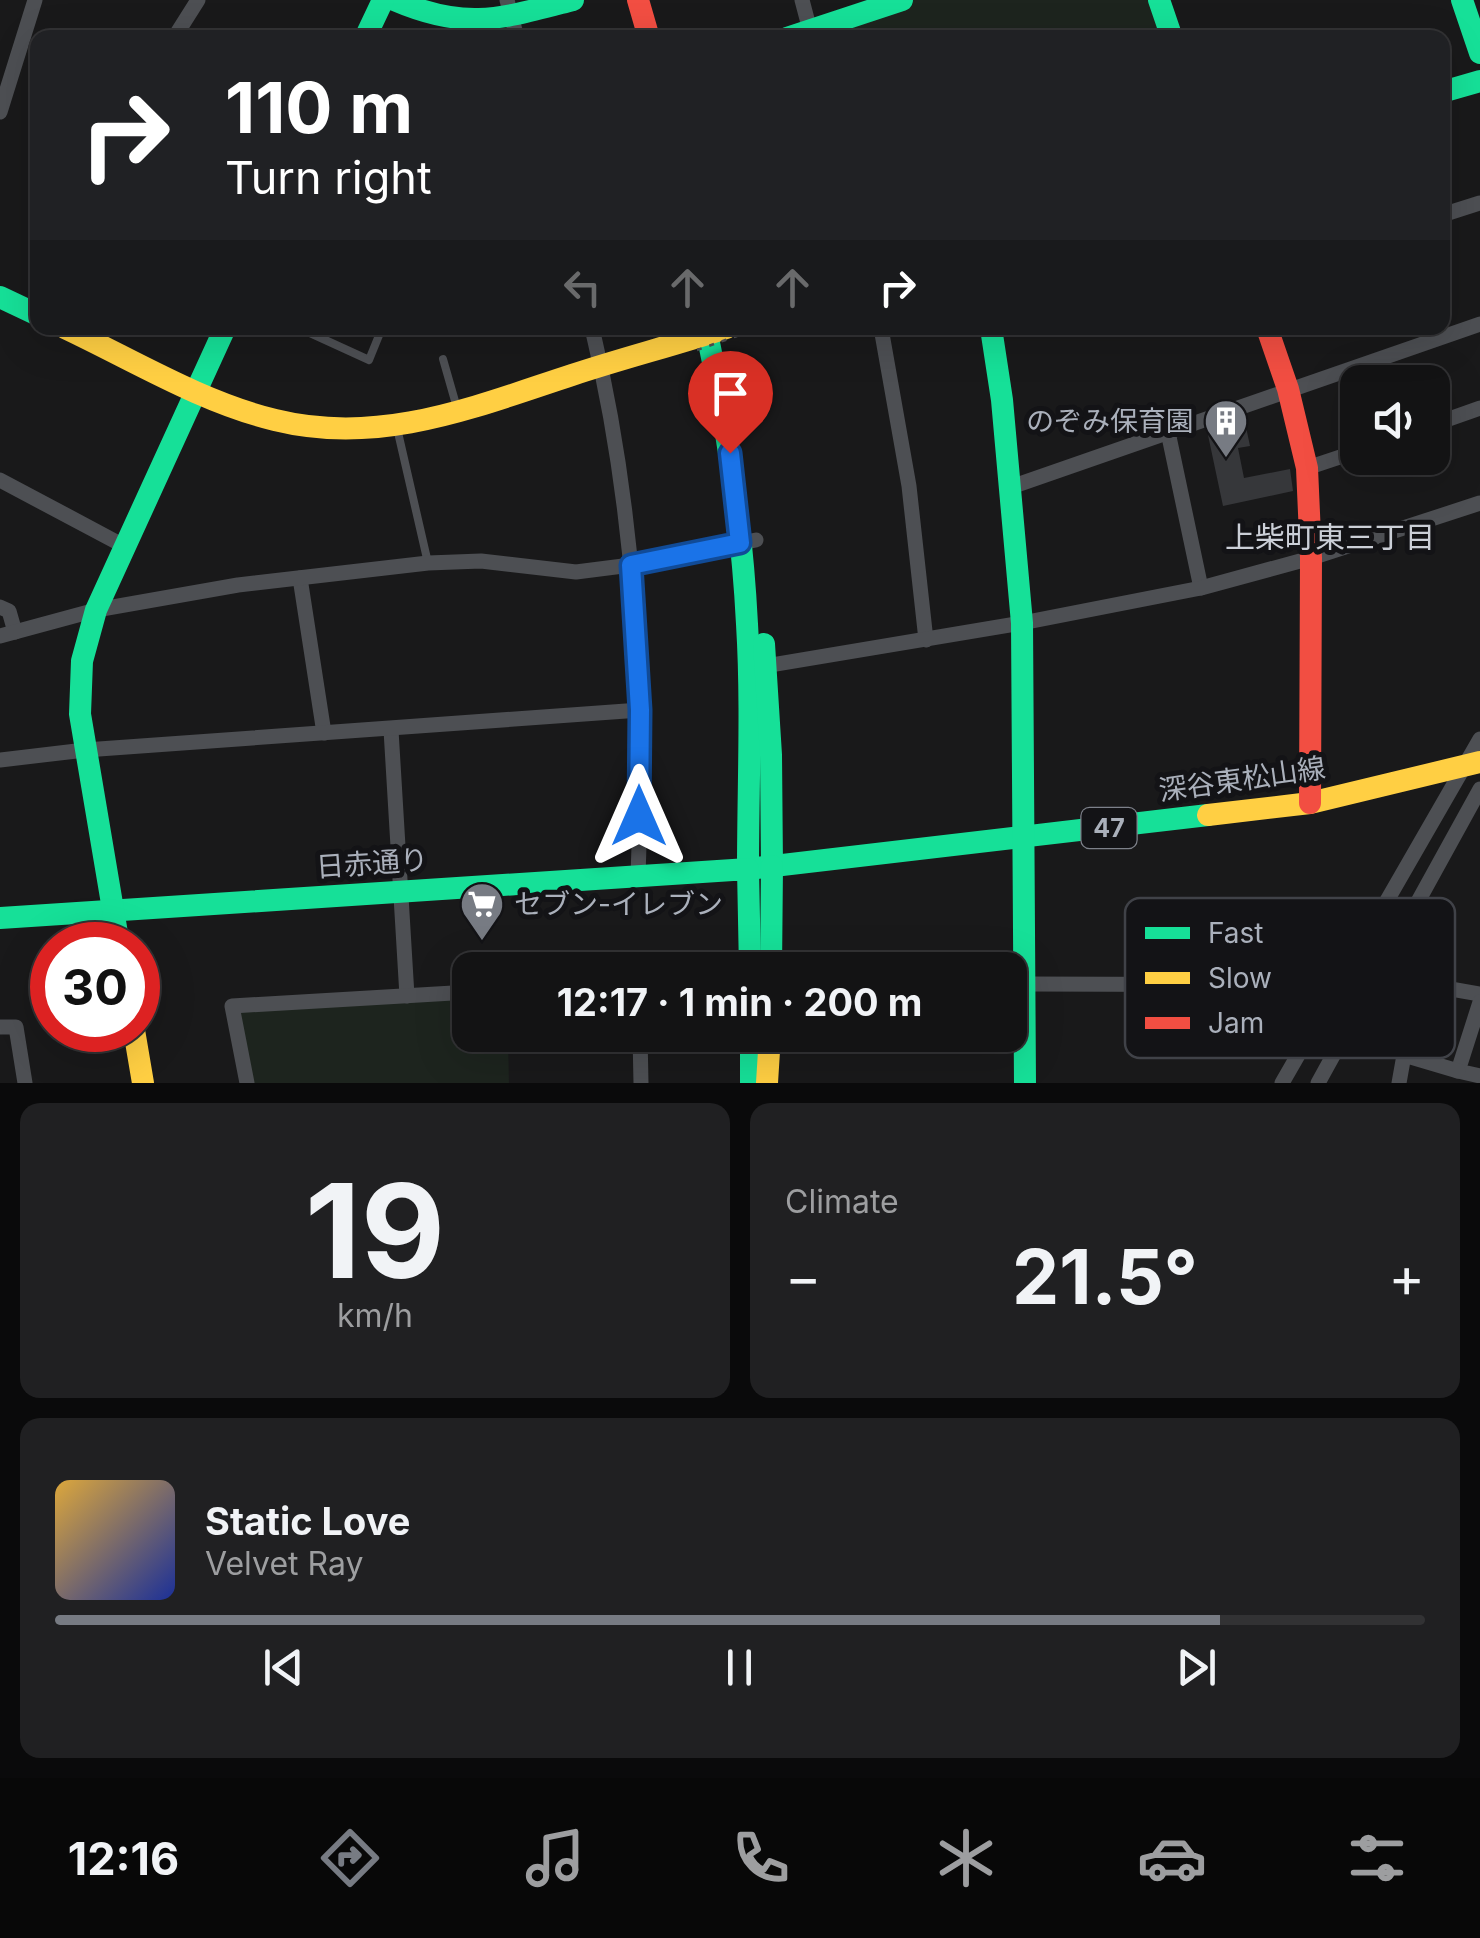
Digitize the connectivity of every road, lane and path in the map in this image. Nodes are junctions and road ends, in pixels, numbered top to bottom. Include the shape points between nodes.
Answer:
1 (36, 0) edge
2 (198, 0) edge
3 (573, 0) edge
4 (621, 0) edge
5 (638, 0) edge
6 (802, 0) edge
7 (902, 0) edge
8 (1160, 0) edge
9 (1462, 0) edge
10 (397, 1) edge
11 (512, 18) edge
12 (32, 30) edge
13 (179, 30) edge
14 (372, 30) edge
15 (629, 30) edge
16 (646, 30) edge
17 (810, 30) edge
18 (822, 30) edge
19 (1169, 30) edge
20 (30, 45) edge
21 (1480, 53) edge
22 (1480, 80) edge
23 (1450, 89) edge
24 (0, 112) edge
25 (1480, 203) edge
26 (1450, 212) edge
27 (0, 297) edge
28 (30, 311) edge
29 (1480, 324) edge
30 (1450, 334) edge
31 (80, 335) edge
32 (222, 335) edge
33 (314, 335) edge
34 (379, 335) edge
35 (594, 335) edge
36 (704, 335) edge
37 (714, 335) edge
38 (882, 335) edge
39 (992, 335) edge
40 (1269, 335) edge
41 (1448, 335) edge
42 (443, 360) dead end
43 (602, 366) junction
44 (198, 389) junction
45 (1288, 389) junction
46 (1480, 408) edge
47 (458, 412) junction
48 (1450, 418) edge
49 (397, 428) junction
50 (1168, 432) junction
51 (1340, 456) edge
52 (1307, 468) junction
53 (4, 482) edge
54 (1008, 488) junction
55 (0, 501) edge
56 (1480, 502) edge
57 (748, 542) junction
58 (124, 546) junction
59 (1311, 558) junction
60 (428, 563) junction
61 (631, 565) junction
62 (300, 578) junction
63 (1201, 588) junction
64 (0, 607) edge
65 (96, 610) junction
66 (1022, 624) junction
67 (7, 634) edge
68 (926, 640) junction
69 (757, 667) junction
70 (640, 710) junction
71 (390, 730) junction
72 (324, 733) junction
73 (1480, 740) edge
74 (85, 750) junction
75 (0, 760) edge
76 (1473, 764) edge
77 (1480, 789) edge
78 (1310, 803) junction
79 (1024, 838) junction
80 (760, 867) junction
81 (638, 876) junction
82 (399, 892) junction
83 (1392, 898) edge
84 (1420, 898) edge
85 (112, 911) junction
86 (0, 918) edge
87 (114, 922) edge
88 (752, 952) edge
89 (770, 952) edge
90 (1026, 952) edge
91 (1027, 984) edge
92 (1125, 984) edge
93 (1455, 990) edge
94 (452, 993) edge
95 (1480, 994) edge
96 (407, 996) junction
97 (1480, 1002) edge
98 (0, 1028) edge
99 (138, 1052) edge
100 (640, 1052) edge
101 (754, 1052) edge
102 (767, 1052) edge
103 (1026, 1052) edge
104 (1297, 1058) edge
105 (1332, 1058) edge
106 (1403, 1058) edge
107 (1415, 1058) edge
108 (1458, 1070) junction
109 (1480, 1076) edge
110 (26, 1083) edge
111 (143, 1083) edge
112 (247, 1083) edge
113 (641, 1083) edge
114 (762, 1083) edge
115 (1026, 1083) edge
116 (1282, 1083) edge
117 (1318, 1083) edge
118 (1398, 1083) edge

1 - 12 street
2 - 13 street
3 - 11 street
4 - 15 street
5 - 16 street
6 - 17 street
7 - 18 street
8 - 19 street
9 - 21 street
10 - 11 street via 451,22
10 - 14 street
20 - 24 street
22 - 23 street
25 - 26 street
27 - 28 street
29 - 30 street
31 - 44 street
32 - 44 street
33 - 34 lane via 369,360
35 - 43 street
36 - 43 street
37 - 57 street
38 - 68 street via 909,486
39 - 54 street
40 - 45 street
41 - 45 street
42 - 47 lane
43 - 47 street
43 - 61 street
44 - 49 street via 289,422
44 - 58 street
45 - 50 street
45 - 52 street
46 - 48 street
47 - 49 street
49 - 60 lane
50 - 54 street
50 - 63 street
51 - 52 street
52 - 59 street
53 - 55 street
53 - 58 street
54 - 66 street
56 - 59 street
57 - 61 street
57 - 69 street
58 - 65 street
59 - 63 street
59 - 78 street
60 - 61 street via 481,560 576,572
60 - 62 street
61 - 70 street
62 - 65 street
62 - 72 street
63 - 66 street
64 - 67 street via 8,611
65 - 67 street
65 - 74 street via 79,685
66 - 68 street
66 - 79 street
68 - 69 street
69 - 80 street
70 - 71 street
70 - 81 street
71 - 72 street
71 - 82 street
72 - 74 street
73 - 76 street
74 - 75 street
74 - 85 street
76 - 78 street, 深谷東松山線 / 47
76 - 83 street
77 - 84 street
78 - 79 street, 深谷東松山線 / 47
79 - 80 street, 深谷東松山線 / 47
79 - 90 street
80 - 81 street, 日赤通り
80 - 88 street
80 - 89 street
81 - 82 street, 日赤通り
82 - 85 street, 日赤通り
82 - 96 street
85 - 86 street, 日赤通り
85 - 87 street
91 - 92 street
93 - 95 street
94 - 96 street
96 - 112 street via 232,1006
97 - 108 street
98 - 110 street via 16,1026
99 - 111 street
100 - 113 street
101 - 114 street
102 - 114 street
103 - 115 street
104 - 116 street
105 - 117 street
106 - 118 street
107 - 108 street
108 - 109 street

